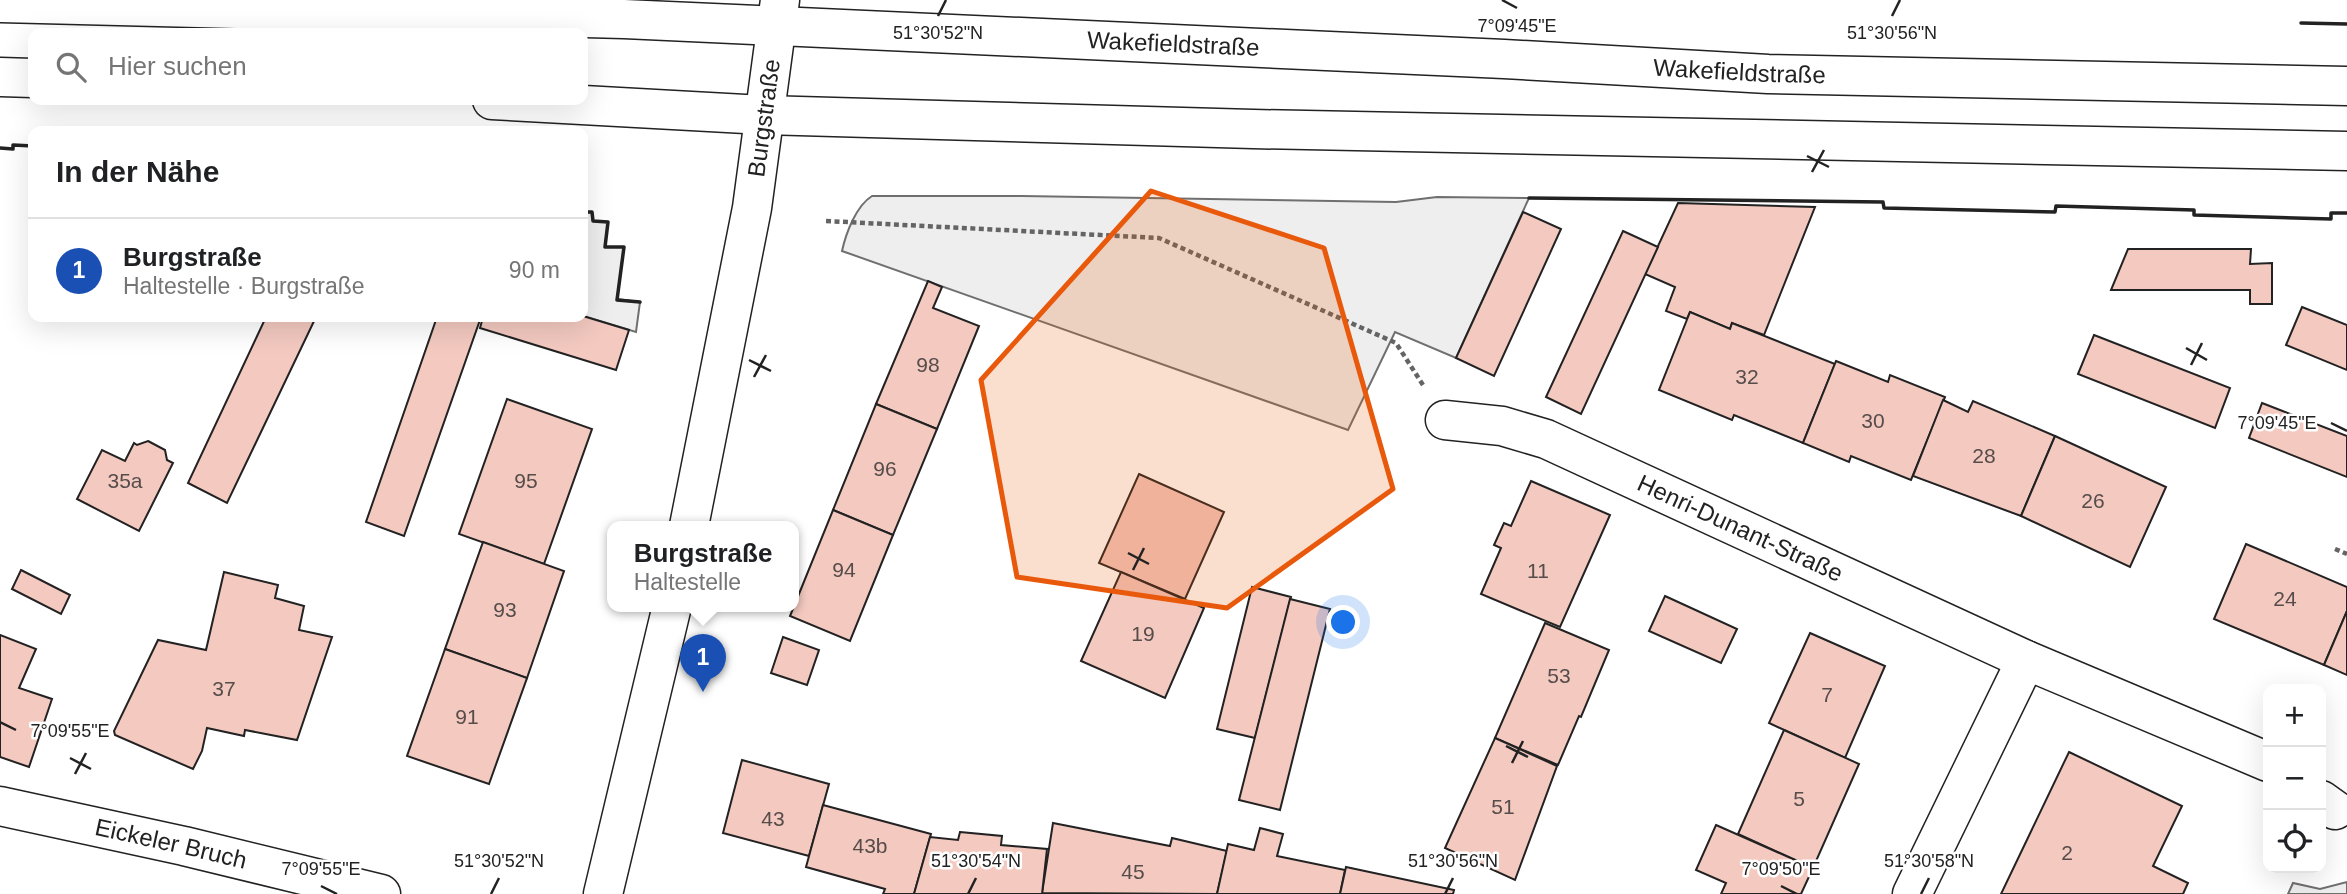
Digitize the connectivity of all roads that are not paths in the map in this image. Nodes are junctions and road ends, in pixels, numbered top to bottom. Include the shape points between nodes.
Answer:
1 (0, 4) edge
2 (778, 13) edge
3 (0, 77) edge
4 (28, 78) edge
5 (2347, 86) edge
6 (583, 105) edge
7 (764, 115) junction
8 (2347, 151) edge
9 (1445, 420) road end
10 (690, 521) edge
11 (670, 612) edge
12 (2026, 660) junction
13 (2263, 760) edge
14 (0, 806) edge
15 (382, 894) edge
16 (604, 894) edge
17 (1912, 894) edge

1 - 2 main road, Wakefieldstraße via 624,19
2 - 5 main road, Wakefieldstraße via 1768,74
2 - 7 main road, Burgstraße
3 - 4 main road
6 - 7 main road
7 - 8 main road via 1266,130
7 - 10 main road, Burgstraße via 752,208
9 - 12 main road, Henri-Dunant-Straße via 1502,426 1545,439
11 - 16 main road
12 - 13 main road, Henri-Dunant-Straße
12 - 17 main road
14 - 15 main road, Eickeler Bruch

